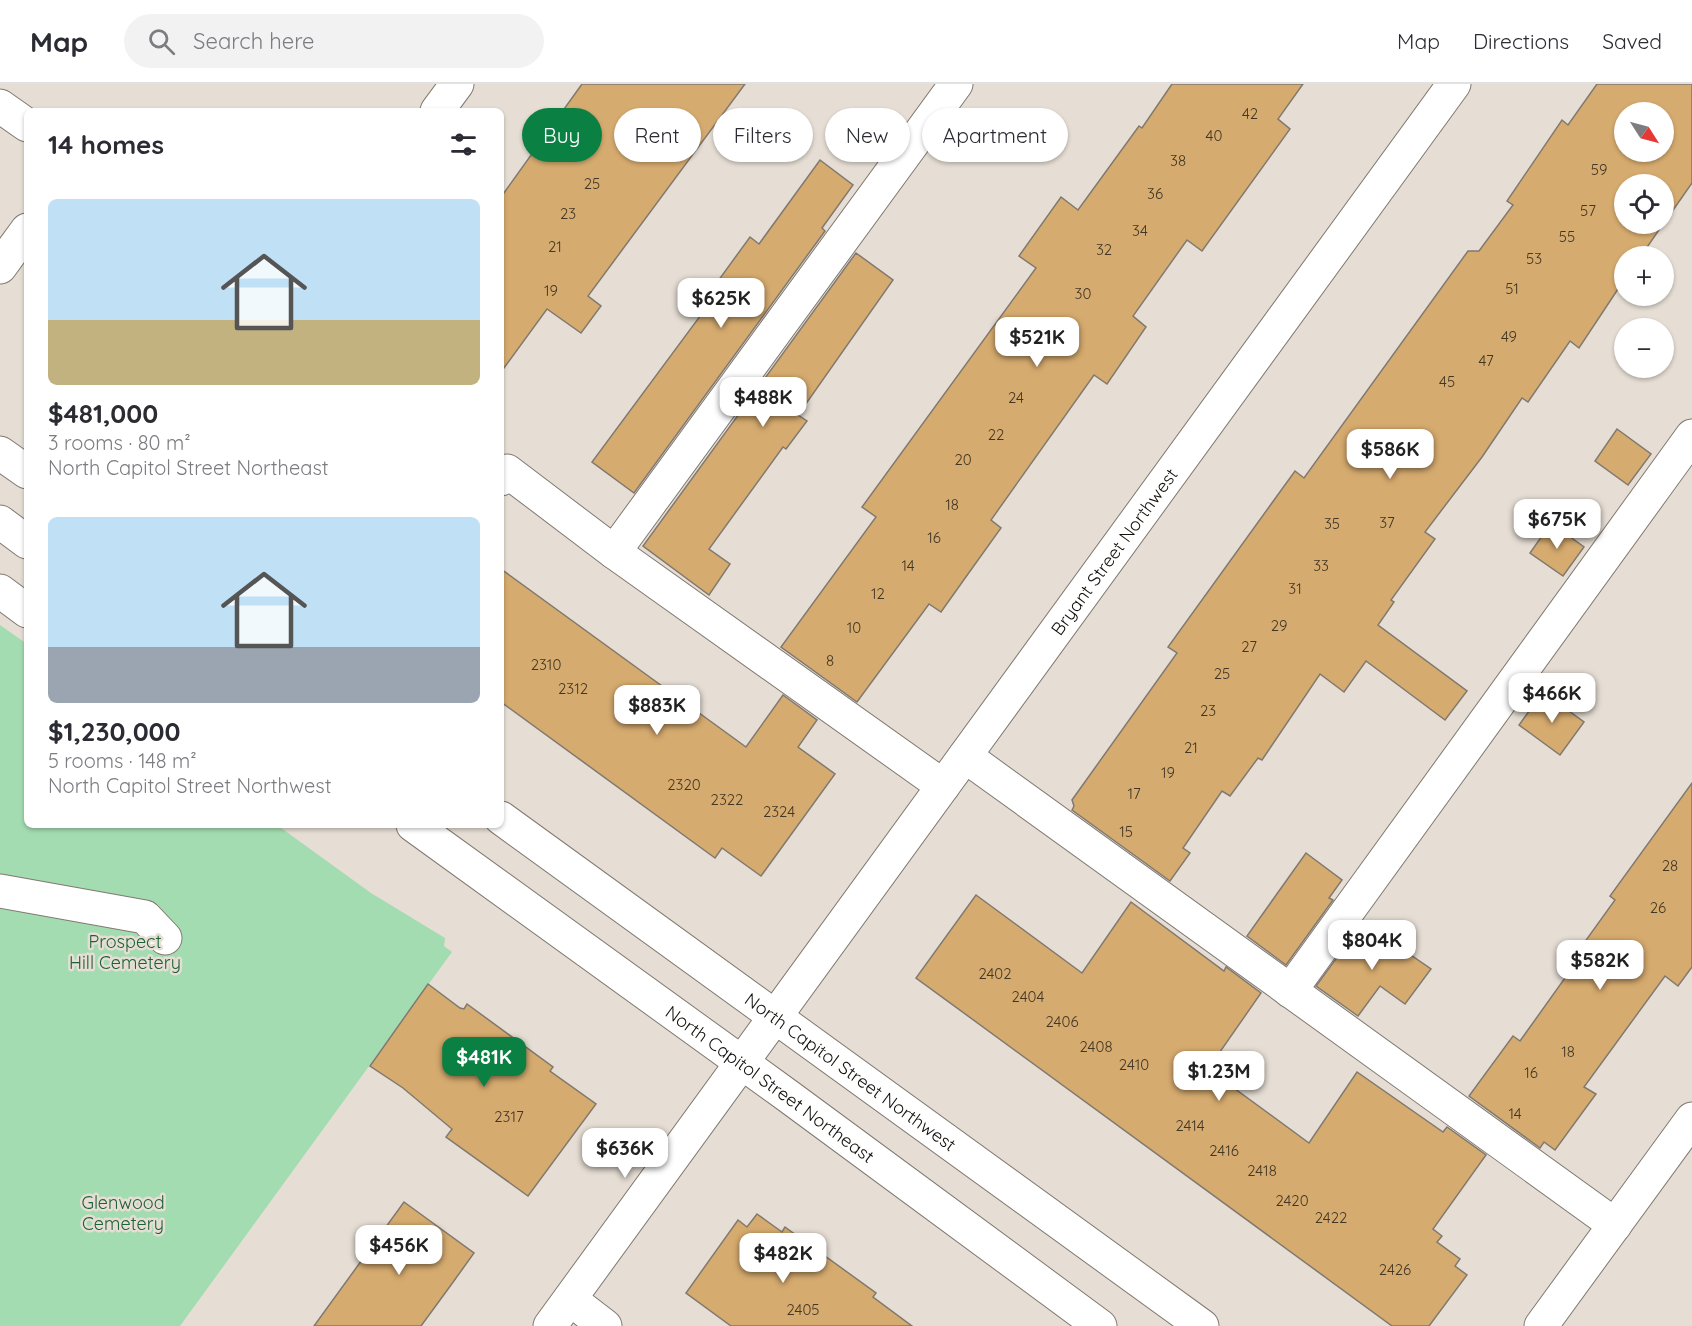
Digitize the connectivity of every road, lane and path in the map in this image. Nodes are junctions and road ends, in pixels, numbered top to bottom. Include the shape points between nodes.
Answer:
1 (457, 84) edge
2 (956, 84) edge
3 (1454, 84) edge
4 (0, 106) edge
5 (439, 108) edge
6 (24, 123) edge
7 (24, 234) edge
8 (0, 267) edge
9 (1692, 436) edge
10 (0, 453) edge
11 (24, 470) edge
12 (504, 475) edge
13 (0, 522) edge
14 (24, 540) edge
15 (614, 552) junction
16 (0, 591) edge
17 (24, 609) edge
18 (965, 756) junction
19 (943, 786) junction
20 (504, 820) edge
21 (404, 828) edge
22 (417, 828) edge
23 (439, 844) junction
24 (0, 891) edge
25 (165, 938) dead end
26 (1290, 991) junction
27 (775, 1018) junction
28 (741, 1062) junction
29 (1692, 1119) edge
30 (1615, 1225) junction
31 (570, 1299) junction
32 (550, 1326) edge
33 (605, 1326) edge
34 (1100, 1326) edge
35 (1202, 1326) edge
36 (1541, 1326) edge

1 - 5 main road
2 - 15 main road
3 - 18 main road, Bryant Street Northwest
4 - 6 main road
7 - 8 main road
9 - 26 main road
10 - 11 main road
12 - 15 main road via 507,471
13 - 14 main road
15 - 19 main road
16 - 17 main road
18 - 19 main road, Bryant Street Northwest
18 - 26 main road
19 - 27 main road, Bryant Street Northwest
20 - 27 main road, North Capitol Street Northwest
21 - 23 main road, North Capitol Street Northeast
22 - 23 main road, North Capitol Street Northeast
23 - 28 main road, North Capitol Street Northeast
24 - 25 main road via 145,917
26 - 30 main road
27 - 28 main road, Bryant Street Northwest
27 - 35 main road, North Capitol Street Northwest
28 - 31 main road, Bryant Street Northwest
28 - 34 main road, North Capitol Street Northeast
29 - 30 main road
30 - 36 main road
31 - 32 main road, Bryant Street Northwest
31 - 33 main road

